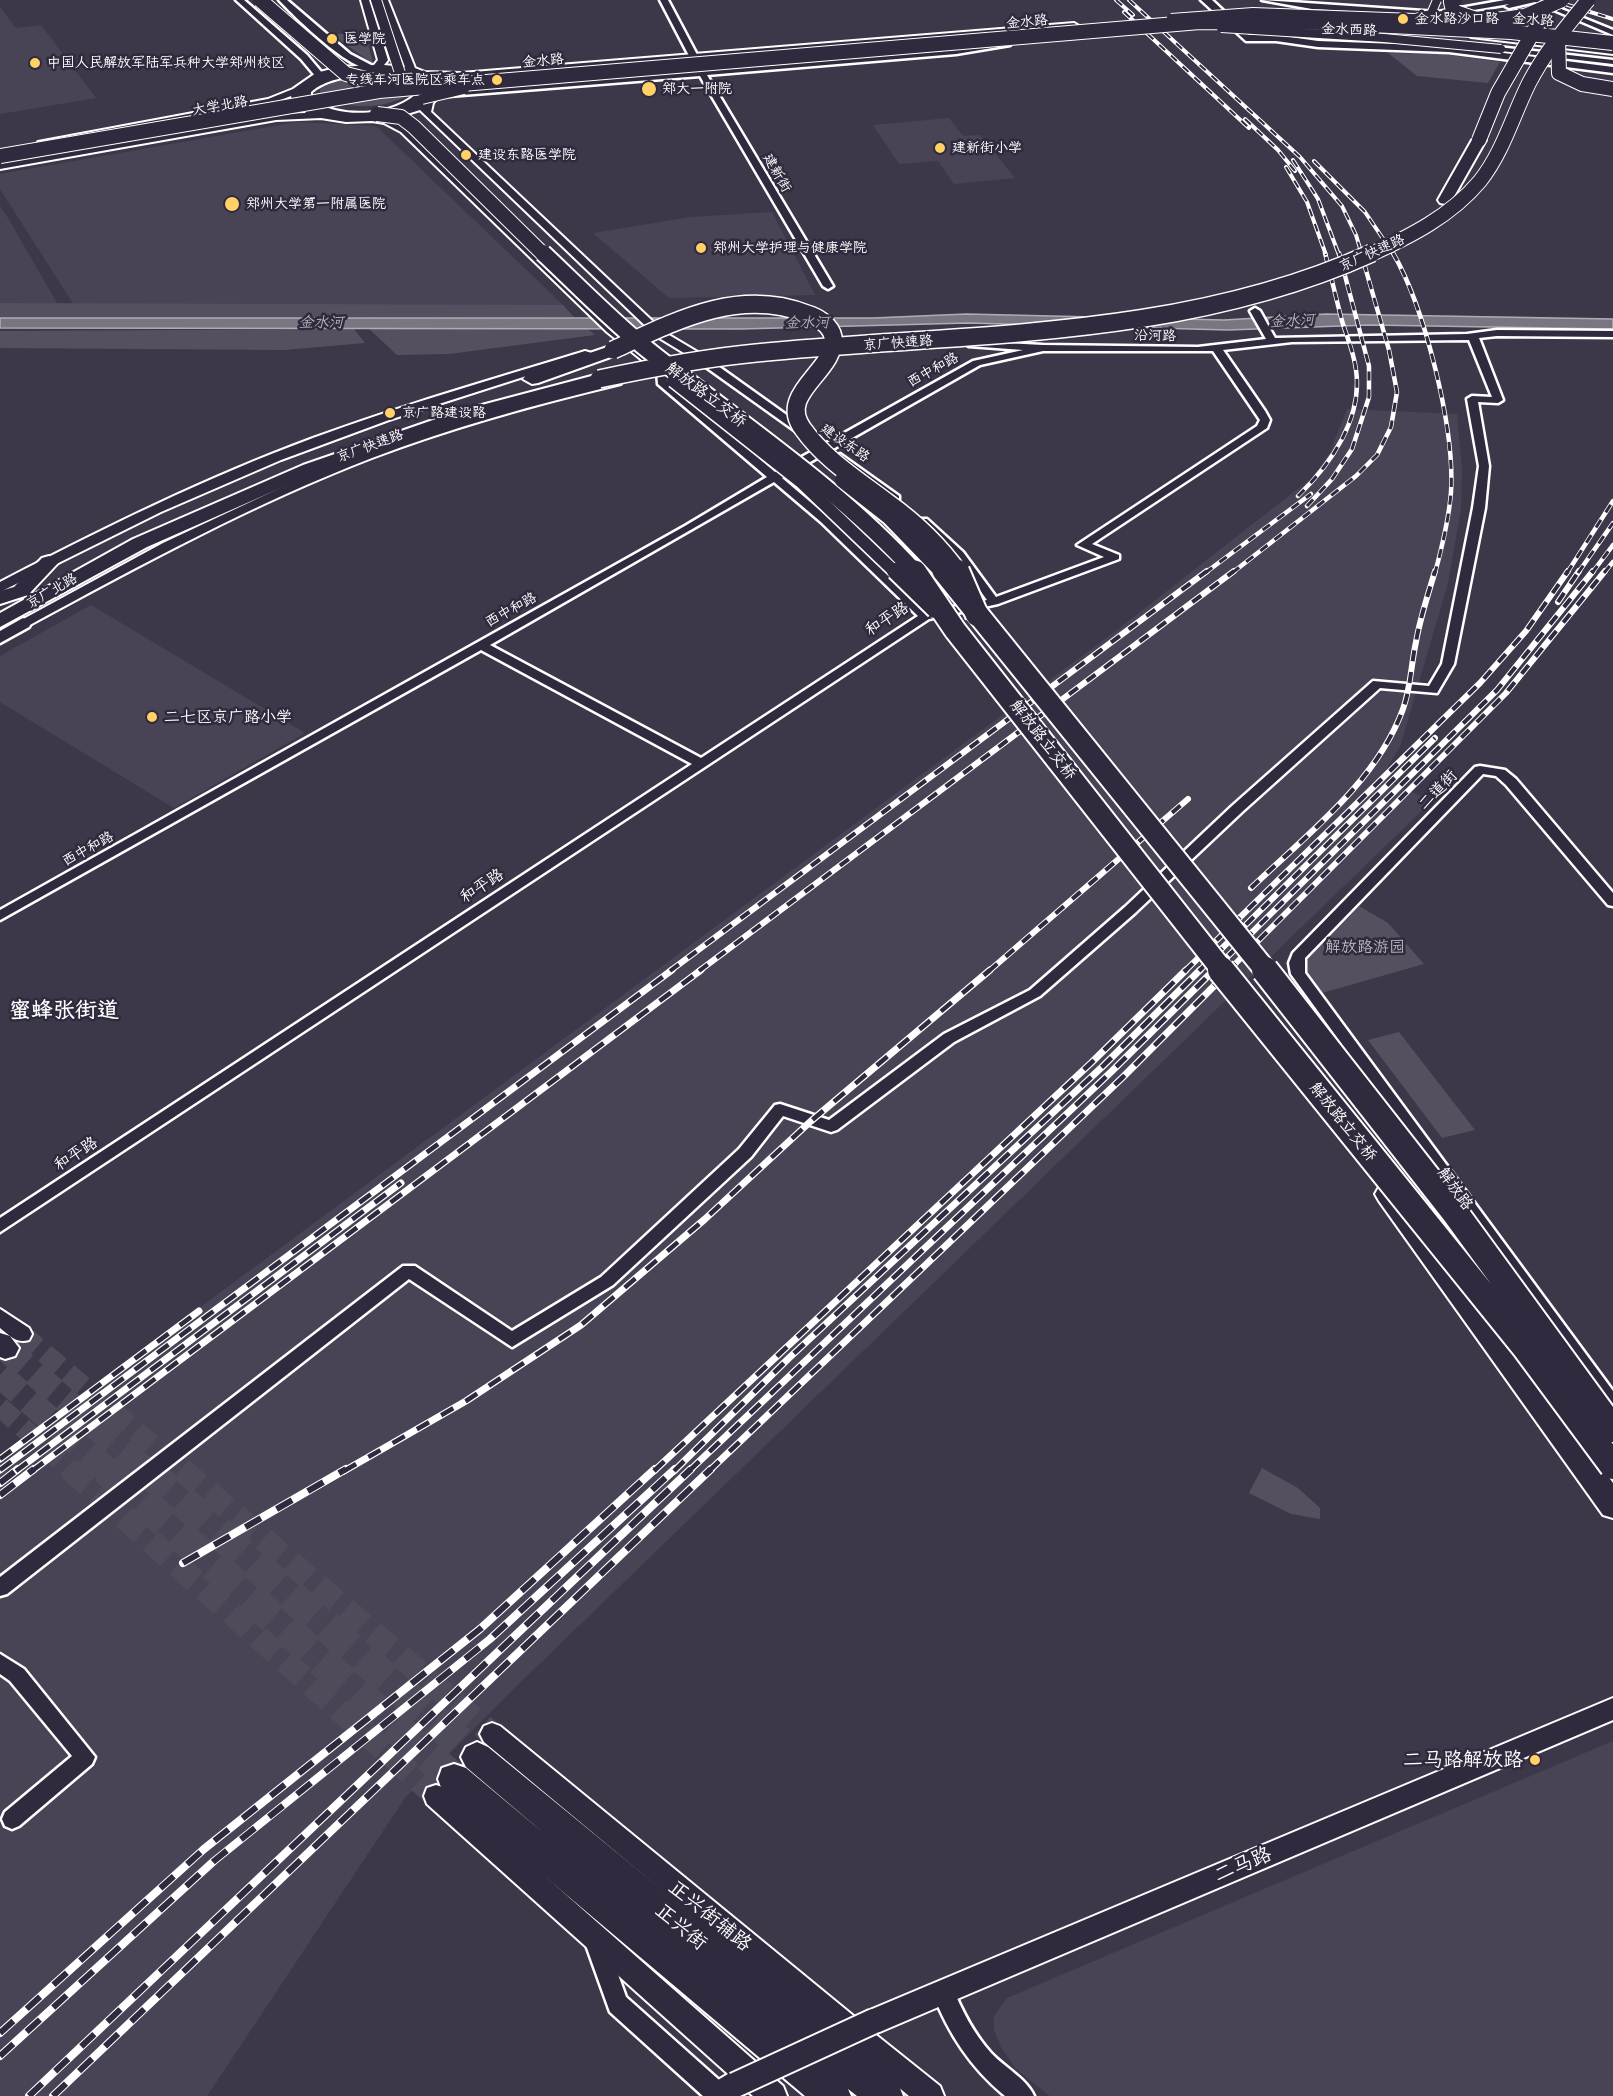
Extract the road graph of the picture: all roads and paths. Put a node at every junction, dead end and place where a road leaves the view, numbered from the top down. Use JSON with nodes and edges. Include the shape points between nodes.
{"nodes":[{"id":1,"x":240,"y":0,"type":"edge"},
{"id":2,"x":249,"y":0,"type":"edge"},
{"id":3,"x":260,"y":0,"type":"edge"},
{"id":4,"x":276,"y":0,"type":"edge"},
{"id":5,"x":283,"y":0,"type":"edge"},
{"id":6,"x":365,"y":0,"type":"edge"},
{"id":7,"x":376,"y":0,"type":"edge"},
{"id":8,"x":384,"y":0,"type":"edge"},
{"id":9,"x":664,"y":0,"type":"edge"},
{"id":10,"x":1206,"y":0,"type":"edge"},
{"id":11,"x":1266,"y":0,"type":"edge"},
{"id":12,"x":1437,"y":0,"type":"edge"},
{"id":13,"x":1455,"y":0,"type":"edge"},
{"id":14,"x":1519,"y":0,"type":"edge"},
{"id":15,"x":1535,"y":0,"type":"edge"},
{"id":16,"x":1562,"y":0,"type":"edge"},
{"id":17,"x":1575,"y":0,"type":"edge"},
{"id":18,"x":1588,"y":0,"type":"edge"},
{"id":19,"x":1165,"y":19,"type":"junction"},
{"id":20,"x":1107,"y":24,"type":"junction"},
{"id":21,"x":1203,"y":26,"type":"junction"},
{"id":22,"x":1368,"y":29,"type":"junction"},
{"id":23,"x":1471,"y":32,"type":"junction"},
{"id":24,"x":1558,"y":39,"type":"junction"},
{"id":25,"x":1025,"y":41,"type":"junction"},
{"id":26,"x":1612,"y":42,"type":"edge"},
{"id":27,"x":1006,"y":45,"type":"junction"},
{"id":28,"x":1466,"y":52,"type":"junction"},
{"id":29,"x":694,"y":56,"type":"junction"},
{"id":30,"x":1613,"y":57,"type":"edge"},
{"id":31,"x":1613,"y":62,"type":"edge"},
{"id":32,"x":371,"y":68,"type":"junction"},
{"id":33,"x":1613,"y":70,"type":"edge"},
{"id":34,"x":702,"y":72,"type":"junction"},
{"id":35,"x":413,"y":74,"type":"junction"},
{"id":36,"x":322,"y":77,"type":"junction"},
{"id":37,"x":446,"y":86,"type":"junction"},
{"id":38,"x":1613,"y":89,"type":"edge"},
{"id":39,"x":302,"y":96,"type":"junction"},
{"id":40,"x":425,"y":101,"type":"junction"},
{"id":41,"x":321,"y":113,"type":"junction"},
{"id":42,"x":373,"y":116,"type":"junction"},
{"id":43,"x":3,"y":157,"type":"edge"},
{"id":44,"x":1444,"y":200,"type":"junction"},
{"id":45,"x":1317,"y":277,"type":"junction"},
{"id":46,"x":828,"y":286,"type":"dead end"},
{"id":47,"x":1255,"y":310,"type":"dead end"},
{"id":48,"x":659,"y":333,"type":"junction"},
{"id":49,"x":1613,"y":334,"type":"edge"},
{"id":50,"x":1270,"y":336,"type":"junction"},
{"id":51,"x":1473,"y":336,"type":"junction"},
{"id":52,"x":626,"y":343,"type":"junction"},
{"id":53,"x":1043,"y":348,"type":"junction"},
{"id":54,"x":1217,"y":349,"type":"junction"},
{"id":55,"x":702,"y":360,"type":"junction"},
{"id":56,"x":664,"y":375,"type":"junction"},
{"id":57,"x":801,"y":392,"type":"junction"},
{"id":58,"x":826,"y":447,"type":"junction"},
{"id":59,"x":270,"y":474,"type":"junction"},
{"id":60,"x":775,"y":477,"type":"junction"},
{"id":61,"x":98,"y":557,"type":"junction"},
{"id":62,"x":49,"y":562,"type":"junction"},
{"id":63,"x":94,"y":584,"type":"junction"},
{"id":64,"x":0,"y":588,"type":"edge"},
{"id":65,"x":0,"y":598,"type":"edge"},
{"id":66,"x":39,"y":599,"type":"junction"},
{"id":67,"x":994,"y":602,"type":"junction"},
{"id":68,"x":0,"y":604,"type":"edge"},
{"id":69,"x":977,"y":615,"type":"junction"},
{"id":70,"x":925,"y":616,"type":"junction"},
{"id":71,"x":0,"y":621,"type":"edge"},
{"id":72,"x":23,"y":623,"type":"junction"},
{"id":73,"x":955,"y":630,"type":"junction"},
{"id":74,"x":0,"y":638,"type":"edge"},
{"id":75,"x":480,"y":645,"type":"junction"},
{"id":76,"x":701,"y":763,"type":"junction"},
{"id":77,"x":1613,"y":902,"type":"edge"},
{"id":78,"x":0,"y":916,"type":"edge"},
{"id":79,"x":1298,"y":974,"type":"joint"},
{"id":80,"x":1314,"y":1088,"type":"junction"},
{"id":81,"x":0,"y":1226,"type":"edge"},
{"id":82,"x":0,"y":1317,"type":"edge"},
{"id":83,"x":9,"y":1342,"type":"tunnel mouth"},
{"id":84,"x":1613,"y":1404,"type":"edge"},
{"id":85,"x":1613,"y":1429,"type":"edge"},
{"id":86,"x":1613,"y":1466,"type":"edge"},
{"id":87,"x":1613,"y":1506,"type":"edge"},
{"id":88,"x":0,"y":1588,"type":"edge"},
{"id":89,"x":0,"y":1663,"type":"edge"},
{"id":90,"x":1613,"y":1709,"type":"edge"},
{"id":91,"x":465,"y":1767,"type":"junction"},
{"id":92,"x":12,"y":1819,"type":"dead end"},
{"id":93,"x":595,"y":1940,"type":"junction"},
{"id":94,"x":943,"y":1992,"type":"junction"},
{"id":95,"x":723,"y":2093,"type":"edge"},
{"id":96,"x":773,"y":2096,"type":"edge"},
{"id":97,"x":833,"y":2096,"type":"edge"},
{"id":98,"x":885,"y":2096,"type":"edge"},
{"id":99,"x":930,"y":2096,"type":"edge"},
{"id":100,"x":1023,"y":2096,"type":"edge"}],
"edges":[{"from":1,"to":36,"type":"street"},
{"from":2,"to":36,"type":"main road","via":[[322,64],[327,71]]},
{"from":3,"to":37,"type":"main road","bridge":true,"via":[[346,74],[384,84]]},
{"from":4,"to":32,"type":"main road","via":[[341,60]]},
{"from":5,"to":32,"type":"street","via":[[353,61]]},
{"from":6,"to":32,"type":"street","via":[[383,60]]},
{"from":7,"to":35,"type":"street","bridge":true},
{"from":8,"to":35,"type":"street"},
{"from":9,"to":29,"type":"street","name":"建新街"},
{"from":10,"to":28,"type":"main road","name":"金水西路","via":[[1246,38]]},
{"from":11,"to":14,"type":"street","via":[[1438,15]]},
{"from":12,"to":19,"type":"street","bridge":true,"via":[[1431,14],[1415,18],[1253,12]]},
{"from":13,"to":26,"type":"main road","bridge":true,"via":[[1451,2],[1453,11],[1476,20]]},
{"from":14,"to":44,"type":"main road","bridge":true,"via":[[1536,8],[1539,22],[1498,93],[1465,168]]},
{"from":15,"to":26,"type":"street"},
{"from":15,"to":28,"type":"street","via":[[1451,22]]},
{"from":16,"to":19,"type":"main road","bridge":true,"via":[[1525,16],[1472,23],[1258,15]]},
{"from":17,"to":44,"type":"highway","name":"京广快速路","via":[[1526,64],[1476,166]]},
{"from":18,"to":24,"type":"highway","name":"京广快速路","bridge":true},
{"from":19,"to":20,"type":"main road"},
{"from":20,"to":29,"type":"street"},
{"from":20,"to":35,"type":"main road","bridge":true,"via":[[447,81]]},
{"from":21,"to":22,"type":"main road","name":"金水路","bridge":true},
{"from":21,"to":25,"type":"main road","name":"金水路","bridge":true},
{"from":21,"to":31,"type":"street","bridge":true,"via":[[1384,38]]},
{"from":22,"to":23,"type":"main road","name":"金水路","bridge":true},
{"from":22,"to":30,"type":"main road","bridge":true},
{"from":23,"to":26,"type":"main road","name":"金水路","bridge":true},
{"from":23,"to":37,"type":"main road","name":"金水路","bridge":true,"via":[[1276,21],[1200,22]]},
{"from":24,"to":38,"type":"main road","bridge":true,"via":[[1559,73],[1582,84]]},
{"from":24,"to":45,"type":"highway","name":"京广快速路","bridge":true,"via":[[1530,81],[1500,152],[1471,191],[1408,237]]},
{"from":25,"to":27,"type":"street"},
{"from":25,"to":37,"type":"main road","name":"金水路","bridge":true},
{"from":27,"to":34,"type":"street"},
{"from":27,"to":40,"type":"street","bridge":true,"via":[[463,89]]},
{"from":28,"to":33,"type":"main road","name":"金水西路"},
{"from":29,"to":34,"type":"street","name":"建新街"},
{"from":29,"to":35,"type":"street","via":[[461,76]]},
{"from":32,"to":35,"type":"main road"},
{"from":32,"to":36,"type":"main road","bridge":true},
{"from":34,"to":40,"type":"street","via":[[456,93]]},
{"from":34,"to":46,"type":"street","name":"建新街"},
{"from":35,"to":40,"type":"main road","bridge":true,"via":[[426,89]]},
{"from":36,"to":39,"type":"main road"},
{"from":37,"to":39,"type":"main road","bridge":true},
{"from":37,"to":43,"type":"main road","name":"大学北路","bridge":true},
{"from":39,"to":41,"type":"main road","bridge":true},
{"from":39,"to":43,"type":"main road","bridge":true},
{"from":40,"to":42,"type":"main road","bridge":true},
{"from":40,"to":48,"type":"street","name":"建设东路","via":[[428,114]]},
{"from":40,"to":69,"type":"main road","name":"解放路立交桥","bridge":true,"via":[[413,111],[420,122],[607,296],[692,369],[890,518],[940,568]]},
{"from":41,"to":42,"type":"main road"},
{"from":41,"to":43,"type":"main road","bridge":true,"via":[[286,111]]},
{"from":42,"to":52,"type":"street","via":[[405,130]]},
{"from":42,"to":73,"type":"main road","name":"解放路立交桥","bridge":true,"via":[[401,117],[414,127],[642,345],[793,460],[878,531],[916,573]]},
{"from":44,"to":59,"type":"highway","name":"京广快速路","bridge":true,"via":[[1383,239],[1285,280],[1226,295],[1059,324],[754,346],[624,366],[457,408]]},
{"from":45,"to":57,"type":"highway","bridge":true,"via":[[1308,286],[1180,321],[897,351],[845,363]]},
{"from":45,"to":61,"type":"highway","name":"京广快速路","bridge":true,"via":[[1234,301],[1122,323],[1032,334],[758,353],[663,366],[568,386],[356,451]]},
{"from":47,"to":50,"type":"street"},
{"from":48,"to":52,"type":"street"},
{"from":48,"to":55,"type":"street","name":"建设东路"},
{"from":49,"to":51,"type":"street","name":"沿河路"},
{"from":50,"to":51,"type":"street","name":"沿河路"},
{"from":50,"to":54,"type":"street","name":"沿河路"},
{"from":51,"to":88,"type":"street","via":[[1498,400],[1472,399],[1484,466],[1479,507],[1448,664],[1433,690],[1377,684],[1035,993],[949,1038],[831,1126],[780,1109],[744,1153],[607,1281],[512,1340],[409,1270]]},
{"from":52,"to":56,"type":"street"},
{"from":52,"to":62,"type":"street","via":[[449,396],[315,442],[182,496]]},
{"from":53,"to":54,"type":"street","name":"沿河路"},
{"from":53,"to":55,"type":"street","name":"沿河路","via":[[886,340]]},
{"from":53,"to":58,"type":"street","name":"西中和路","via":[[977,363]]},
{"from":54,"to":67,"type":"street","name":"和平路","via":[[1260,410],[1265,420],[1262,428],[1083,545],[1115,557]]},
{"from":55,"to":56,"type":"street"},
{"from":55,"to":58,"type":"street","name":"建设东路"},
{"from":56,"to":60,"type":"street","via":[[662,382]]},
{"from":56,"to":63,"type":"street","via":[[531,403],[387,449],[249,506]]},
{"from":56,"to":73,"type":"street","bridge":true,"via":[[801,482]]},
{"from":57,"to":59,"type":"highway","bridge":true,"via":[[828,355],[833,337],[828,327],[803,311],[790,308],[724,306],[693,314],[560,370],[327,446]]},
{"from":57,"to":69,"type":"highway","bridge":true,"via":[[798,415],[807,435],[886,499],[949,559],[961,575]]},
{"from":58,"to":60,"type":"street","name":"西中和路"},
{"from":58,"to":67,"type":"street","name":"建设东路","via":[[940,536],[975,573]]},
{"from":59,"to":61,"type":"highway","name":"京广快速路","via":[[183,510]]},
{"from":60,"to":70,"type":"street","via":[[866,557]]},
{"from":60,"to":75,"type":"street","name":"西中和路"},
{"from":61,"to":66,"type":"highway","name":"京广北路"},
{"from":61,"to":68,"type":"highway","name":"京广北路"},
{"from":62,"to":64,"type":"street"},
{"from":62,"to":65,"type":"highway","via":[[21,591]]},
{"from":63,"to":66,"type":"highway"},
{"from":63,"to":72,"type":"street"},
{"from":66,"to":71,"type":"highway","name":"京广北路"},
{"from":66,"to":72,"type":"highway"},
{"from":67,"to":70,"type":"street","name":"和平路"},
{"from":69,"to":85,"type":"main road","name":"解放路立交桥","bridge":true,"via":[[1359,1087]]},
{"from":70,"to":76,"type":"street","name":"和平路"},
{"from":72,"to":74,"type":"main road"},
{"from":73,"to":80,"type":"main road","name":"解放路立交桥","bridge":true},
{"from":75,"to":76,"type":"street"},
{"from":75,"to":78,"type":"street","name":"西中和路"},
{"from":76,"to":81,"type":"street","name":"和平路"},
{"from":77,"to":79,"type":"street","name":"二道街","via":[[1511,782],[1500,773],[1480,770],[1298,956]]},
{"from":79,"to":84,"type":"street","name":"解放路"},
{"from":80,"to":86,"type":"main road","name":"解放路立交桥","bridge":true,"via":[[1525,1347]]},
{"from":80,"to":87,"type":"main road","bridge":true},
{"from":82,"to":83,"type":"street"},
{"from":89,"to":92,"type":"street","via":[[17,1675],[85,1757]]},
{"from":90,"to":94,"type":"street","name":"二马路"},
{"from":91,"to":93,"type":"street"},
{"from":91,"to":97,"type":"main road","name":"正兴街"},
{"from":91,"to":98,"type":"main road","name":"正兴街"},
{"from":91,"to":99,"type":"street","name":"正兴街辅路"},
{"from":93,"to":95,"type":"street","via":[[618,2004]]},
{"from":93,"to":96,"type":"street"},
{"from":94,"to":95,"type":"street","name":"二马路","bridge":true},
{"from":94,"to":100,"type":"street","via":[[958,2029],[988,2068]]}]}
